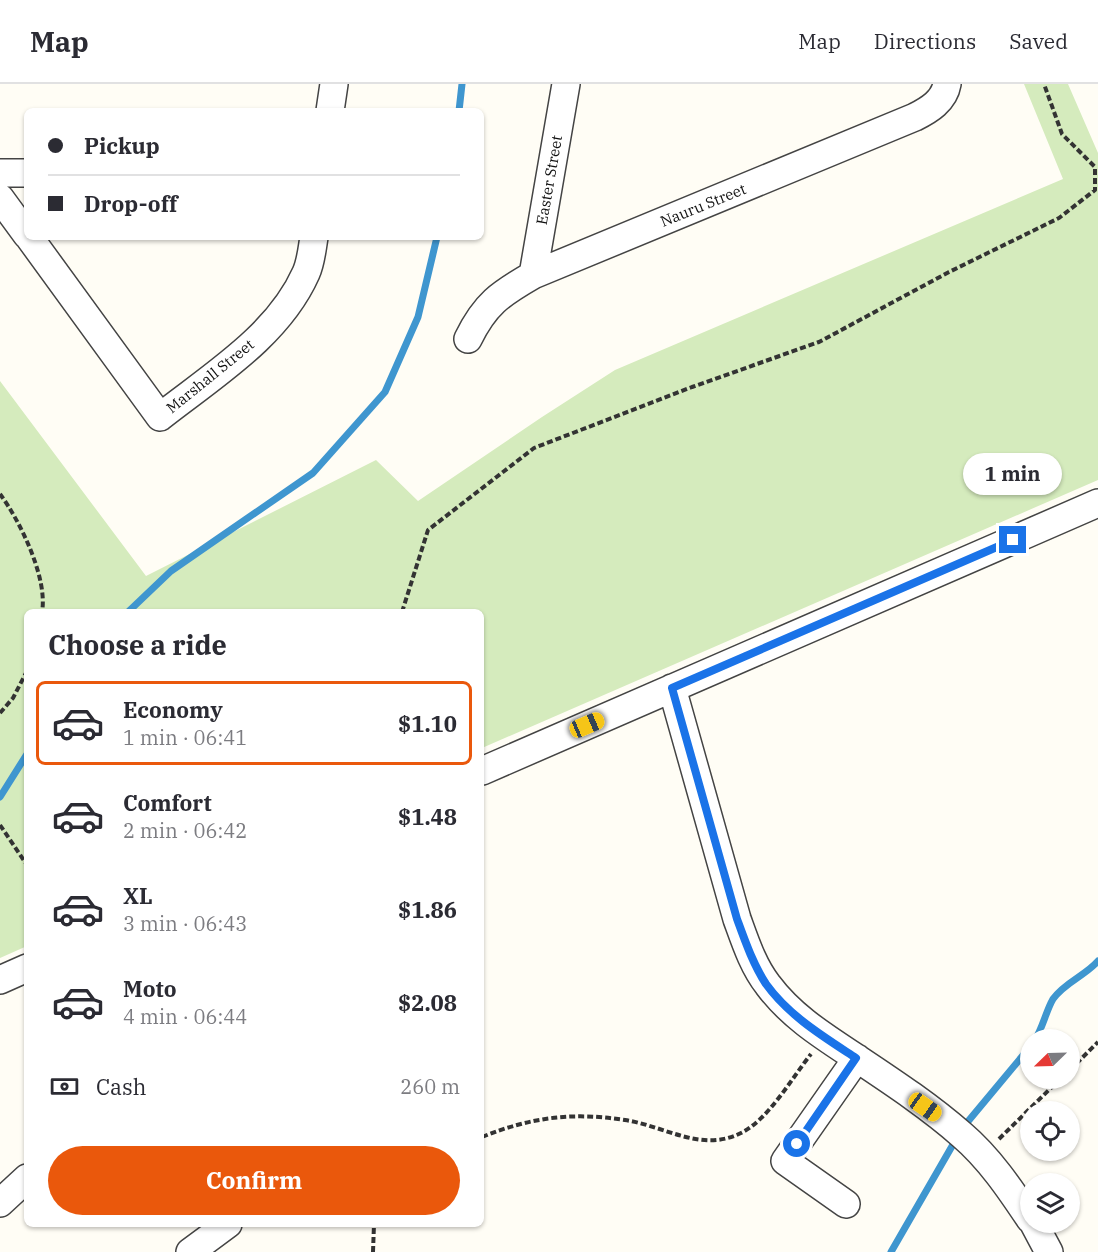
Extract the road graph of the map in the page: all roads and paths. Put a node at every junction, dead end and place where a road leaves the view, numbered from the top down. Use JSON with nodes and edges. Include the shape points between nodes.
{"nodes":[{"id":1,"x":334,"y":84,"type":"edge"},
{"id":2,"x":566,"y":84,"type":"edge"},
{"id":3,"x":947,"y":84,"type":"edge"},
{"id":4,"x":1044,"y":84,"type":"edge"},
{"id":5,"x":330,"y":108,"type":"edge"},
{"id":6,"x":0,"y":173,"type":"edge"},
{"id":7,"x":24,"y":173,"type":"edge"},
{"id":8,"x":0,"y":198,"type":"edge"},
{"id":9,"x":24,"y":231,"type":"edge"},
{"id":10,"x":31,"y":240,"type":"edge"},
{"id":11,"x":313,"y":240,"type":"edge"},
{"id":12,"x":533,"y":275,"type":"junction"},
{"id":13,"x":468,"y":339,"type":"dead end"},
{"id":14,"x":0,"y":494,"type":"edge"},
{"id":15,"x":1098,"y":503,"type":"edge"},
{"id":16,"x":43,"y":609,"type":"edge"},
{"id":17,"x":403,"y":609,"type":"edge"},
{"id":18,"x":24,"y":677,"type":"edge"},
{"id":19,"x":672,"y":688,"type":"junction"},
{"id":20,"x":0,"y":713,"type":"edge"},
{"id":21,"x":484,"y":770,"type":"edge"},
{"id":22,"x":0,"y":825,"type":"edge"},
{"id":23,"x":24,"y":861,"type":"edge"},
{"id":24,"x":24,"y":969,"type":"edge"},
{"id":25,"x":0,"y":980,"type":"edge"},
{"id":26,"x":824,"y":1037,"type":"junction"},
{"id":27,"x":1098,"y":1042,"type":"edge"},
{"id":28,"x":856,"y":1058,"type":"junction"},
{"id":29,"x":1080,"y":1060,"type":"edge"},
{"id":30,"x":1050,"y":1089,"type":"edge"},
{"id":31,"x":484,"y":1136,"type":"edge"},
{"id":32,"x":982,"y":1156,"type":"junction"},
{"id":33,"x":24,"y":1181,"type":"edge"},
{"id":34,"x":0,"y":1203,"type":"edge"},
{"id":35,"x":846,"y":1204,"type":"dead end"},
{"id":36,"x":1020,"y":1204,"type":"edge"},
{"id":37,"x":224,"y":1227,"type":"edge"},
{"id":38,"x":374,"y":1227,"type":"edge"},
{"id":39,"x":1039,"y":1233,"type":"edge"},
{"id":40,"x":190,"y":1252,"type":"edge"},
{"id":41,"x":373,"y":1252,"type":"edge"},
{"id":42,"x":1049,"y":1252,"type":"edge"}],
"edges":[{"from":1,"to":5,"type":"street"},
{"from":2,"to":12,"type":"street","name":"Easter Street"},
{"from":3,"to":12,"type":"street","name":"Nauru Street","via":[[940,100],[915,117]]},
{"from":4,"to":17,"type":"path","via":[[1062,134],[1095,167],[1095,190],[1059,218],[819,342],[534,448],[428,530]]},
{"from":6,"to":7,"type":"street"},
{"from":8,"to":9,"type":"street","name":"Marshall Street"},
{"from":10,"to":11,"type":"street","name":"Marshall Street","via":[[160,417],[234,359],[291,303],[307,271]]},
{"from":12,"to":13,"type":"street","name":"Nauru Street","via":[[490,303]]},
{"from":14,"to":16,"type":"path","via":[[12,509],[33,556]]},
{"from":15,"to":19,"type":"street"},
{"from":18,"to":20,"type":"path"},
{"from":19,"to":21,"type":"street"},
{"from":19,"to":26,"type":"street","via":[[749,952],[766,984],[790,1012]]},
{"from":22,"to":23,"type":"path"},
{"from":24,"to":25,"type":"street"},
{"from":26,"to":28,"type":"street"},
{"from":26,"to":31,"type":"path","via":[[760,1118],[743,1132],[725,1139],[703,1141],[627,1120],[550,1116]]},
{"from":27,"to":29,"type":"path"},
{"from":28,"to":32,"type":"street","via":[[964,1136]]},
{"from":28,"to":35,"type":"street","via":[[785,1161]]},
{"from":30,"to":32,"type":"path"},
{"from":32,"to":36,"type":"street"},
{"from":33,"to":34,"type":"street"},
{"from":37,"to":40,"type":"street"},
{"from":38,"to":41,"type":"path"},
{"from":39,"to":42,"type":"street"}]}
